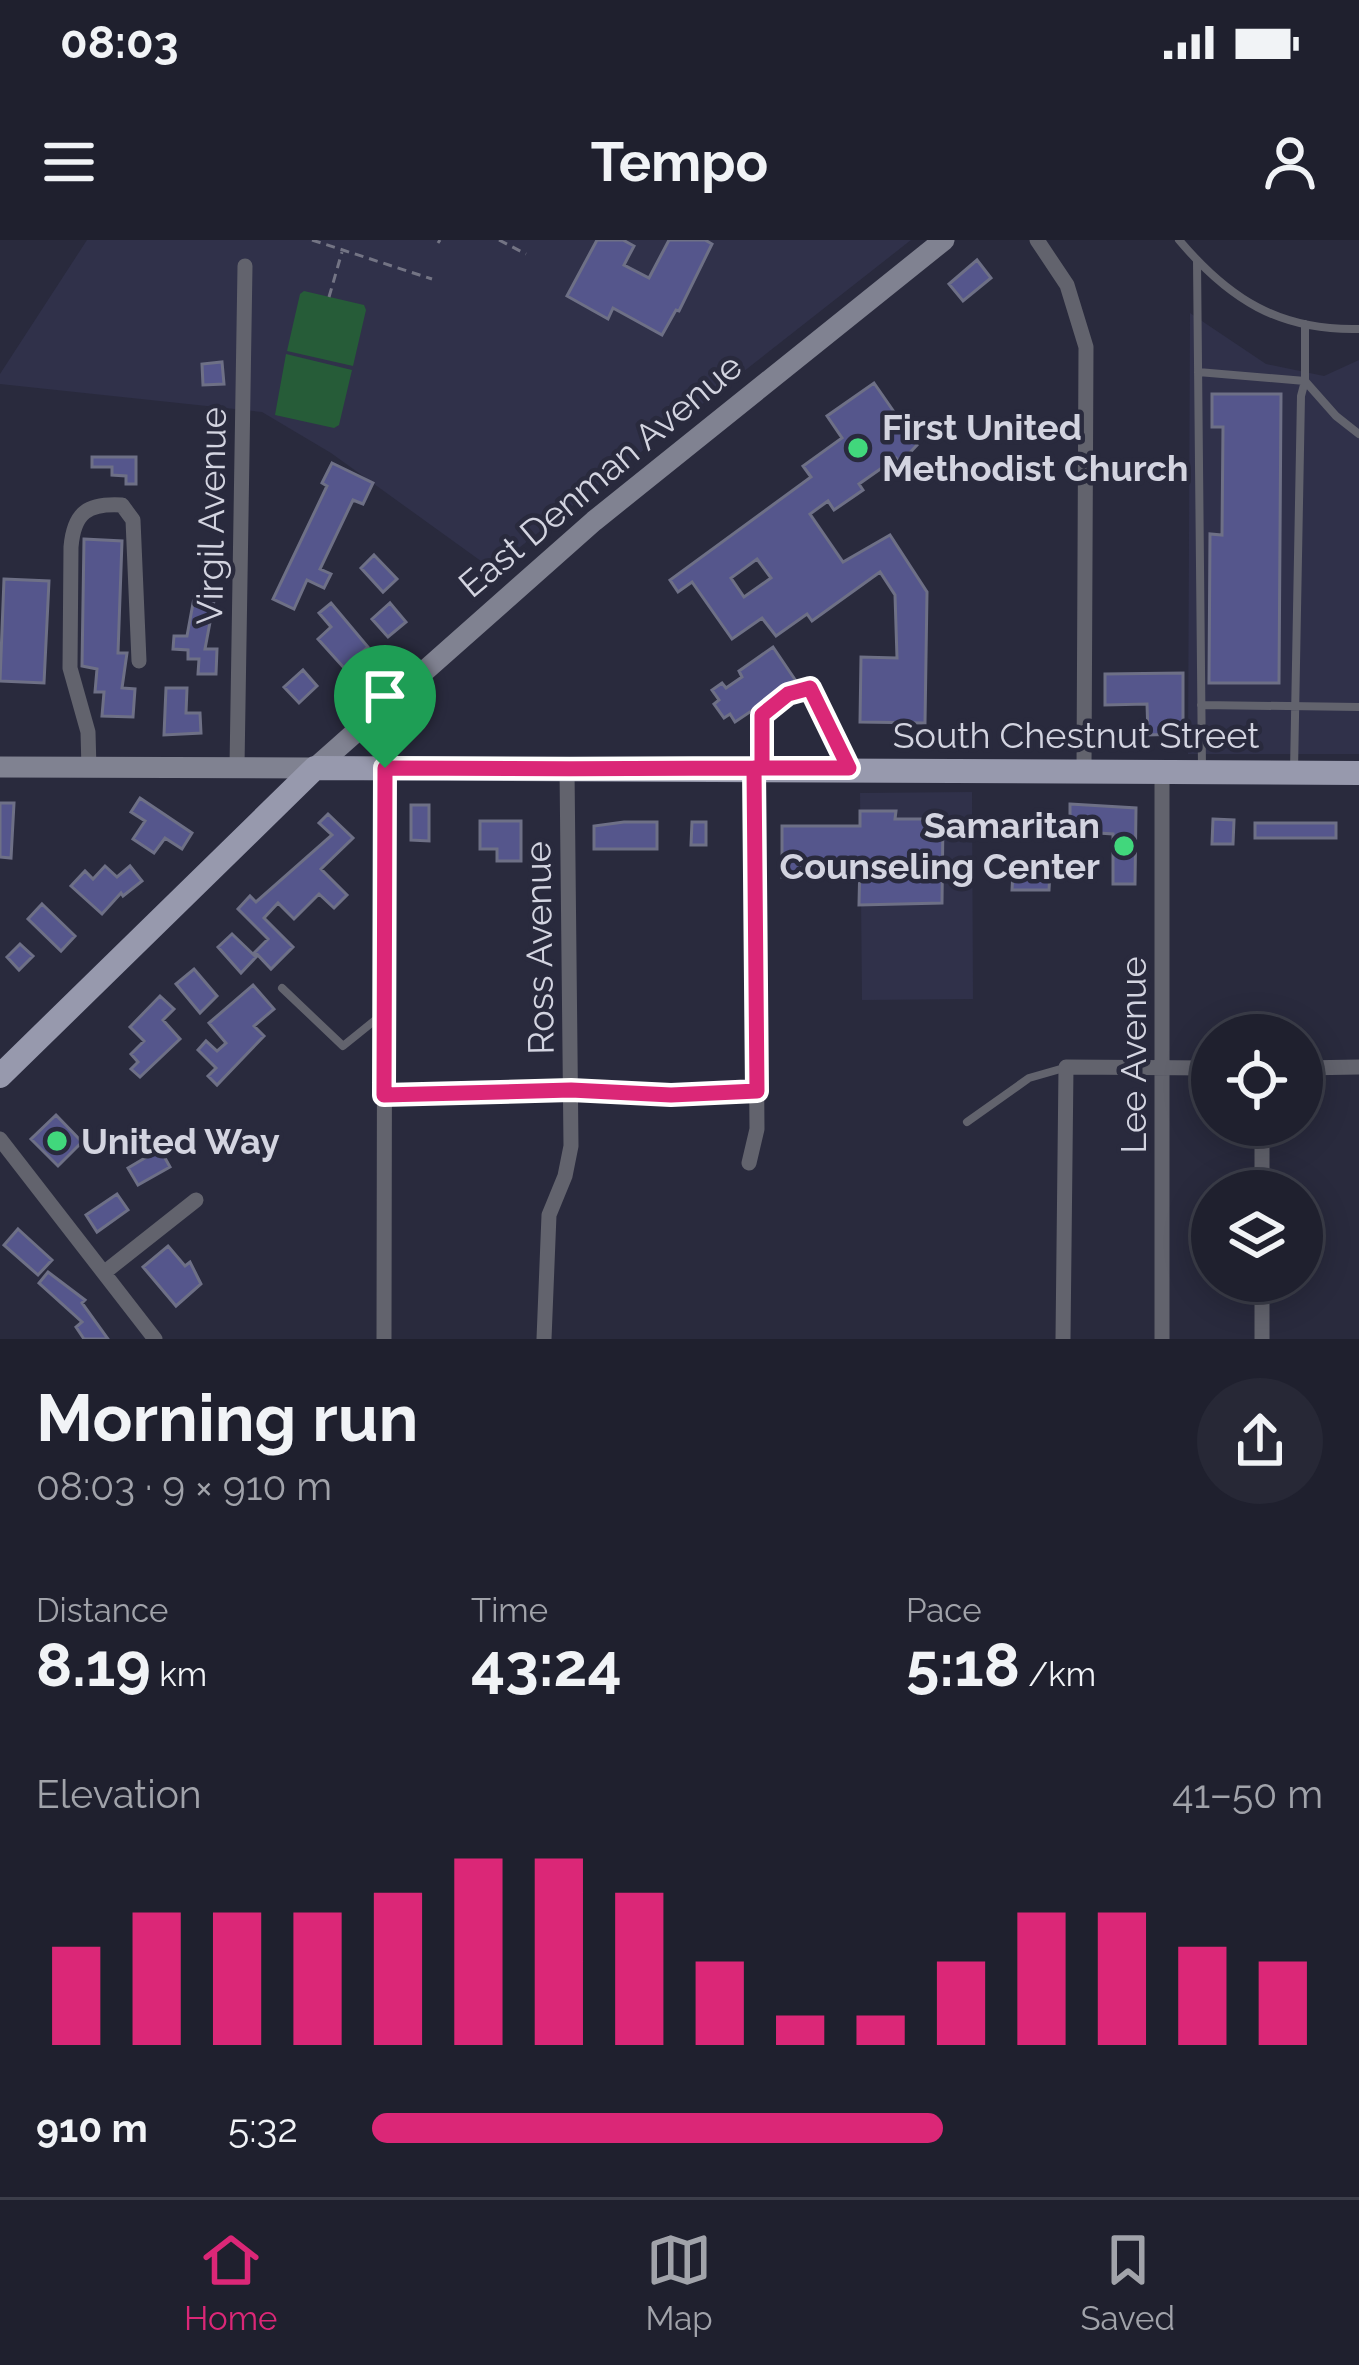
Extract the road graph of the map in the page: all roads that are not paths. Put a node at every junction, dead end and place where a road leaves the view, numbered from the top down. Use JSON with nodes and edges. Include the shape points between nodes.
{"nodes":[{"id":1,"x":944,"y":240,"type":"edge"},
{"id":2,"x":1037,"y":240,"type":"edge"},
{"id":3,"x":1179,"y":240,"type":"edge"},
{"id":4,"x":1196,"y":261,"type":"junction"},
{"id":5,"x":245,"y":266,"type":"dead end"},
{"id":6,"x":1305,"y":324,"type":"junction"},
{"id":7,"x":1359,"y":329,"type":"edge"},
{"id":8,"x":1198,"y":372,"type":"junction"},
{"id":9,"x":1305,"y":381,"type":"junction"},
{"id":10,"x":1359,"y":434,"type":"edge"},
{"id":11,"x":139,"y":661,"type":"dead end"},
{"id":12,"x":1201,"y":705,"type":"junction"},
{"id":13,"x":1294,"y":706,"type":"junction"},
{"id":14,"x":1359,"y":707,"type":"edge"},
{"id":15,"x":0,"y":766,"type":"edge"},
{"id":16,"x":237,"y":767,"type":"junction"},
{"id":17,"x":315,"y":768,"type":"junction"},
{"id":18,"x":385,"y":768,"type":"junction"},
{"id":19,"x":758,"y":768,"type":"junction"},
{"id":20,"x":849,"y":768,"type":"junction"},
{"id":21,"x":89,"y":769,"type":"junction"},
{"id":22,"x":567,"y":770,"type":"junction"},
{"id":23,"x":1084,"y":772,"type":"junction"},
{"id":24,"x":1162,"y":772,"type":"junction"},
{"id":25,"x":1202,"y":772,"type":"junction"},
{"id":26,"x":1294,"y":772,"type":"junction"},
{"id":27,"x":1359,"y":773,"type":"edge"},
{"id":28,"x":282,"y":988,"type":"dead end"},
{"id":29,"x":385,"y":1012,"type":"junction"},
{"id":30,"x":1066,"y":1067,"type":"junction"},
{"id":31,"x":1359,"y":1067,"type":"edge"},
{"id":32,"x":1165,"y":1068,"type":"junction"},
{"id":33,"x":1191,"y":1068,"type":"edge"},
{"id":34,"x":1323,"y":1068,"type":"edge"},
{"id":35,"x":0,"y":1076,"type":"edge"},
{"id":36,"x":571,"y":1090,"type":"junction"},
{"id":37,"x":757,"y":1091,"type":"junction"},
{"id":38,"x":384,"y":1095,"type":"junction"},
{"id":39,"x":968,"y":1122,"type":"dead end"},
{"id":40,"x":3,"y":1148,"type":"edge"},
{"id":41,"x":749,"y":1162,"type":"dead end"},
{"id":42,"x":196,"y":1200,"type":"dead end"},
{"id":43,"x":105,"y":1272,"type":"junction"},
{"id":44,"x":1262,"y":1302,"type":"edge"},
{"id":45,"x":155,"y":1339,"type":"edge"},
{"id":46,"x":384,"y":1339,"type":"edge"},
{"id":47,"x":544,"y":1339,"type":"edge"},
{"id":48,"x":1064,"y":1339,"type":"edge"},
{"id":49,"x":1162,"y":1339,"type":"edge"},
{"id":50,"x":1262,"y":1339,"type":"edge"}],
"edges":[{"from":1,"to":17,"type":"main road","name":"East Denman Avenue","via":[[594,521]]},
{"from":2,"to":23,"type":"street","via":[[1067,285],[1086,347]]},
{"from":3,"to":4,"type":"lane"},
{"from":4,"to":6,"type":"lane","via":[[1222,288]]},
{"from":4,"to":8,"type":"lane"},
{"from":5,"to":16,"type":"street","name":"Virgil Avenue"},
{"from":6,"to":7,"type":"lane"},
{"from":6,"to":9,"type":"lane"},
{"from":8,"to":9,"type":"lane"},
{"from":8,"to":12,"type":"lane"},
{"from":9,"to":10,"type":"lane"},
{"from":9,"to":13,"type":"lane"},
{"from":11,"to":21,"type":"street","via":[[133,520],[122,505],[100,503],[82,513],[71,547],[70,668]]},
{"from":12,"to":13,"type":"lane"},
{"from":12,"to":25,"type":"lane"},
{"from":13,"to":14,"type":"lane"},
{"from":13,"to":26,"type":"lane"},
{"from":15,"to":21,"type":"main road","name":"South Chestnut Street"},
{"from":16,"to":17,"type":"main road","name":"South Chestnut Street"},
{"from":16,"to":21,"type":"main road","name":"South Chestnut Street"},
{"from":17,"to":18,"type":"main road","name":"South Chestnut Street"},
{"from":17,"to":35,"type":"main road","name":"East Denman Avenue"},
{"from":18,"to":22,"type":"main road","name":"South Chestnut Street"},
{"from":18,"to":29,"type":"street"},
{"from":19,"to":20,"type":"main road","name":"South Chestnut Street"},
{"from":19,"to":20,"type":"lane","via":[[762,715],[810,688]]},
{"from":19,"to":22,"type":"main road","name":"South Chestnut Street"},
{"from":19,"to":37,"type":"street"},
{"from":20,"to":23,"type":"main road","name":"South Chestnut Street"},
{"from":22,"to":36,"type":"street","name":"Ross Avenue"},
{"from":23,"to":24,"type":"main road","name":"South Chestnut Street"},
{"from":24,"to":25,"type":"main road","name":"South Chestnut Street"},
{"from":24,"to":32,"type":"street","name":"Lee Avenue"},
{"from":25,"to":26,"type":"main road","name":"South Chestnut Street"},
{"from":26,"to":27,"type":"main road","name":"South Chestnut Street"},
{"from":28,"to":29,"type":"lane","via":[[344,1046]]},
{"from":29,"to":38,"type":"street"},
{"from":30,"to":32,"type":"street"},
{"from":30,"to":39,"type":"lane","via":[[1029,1078]]},
{"from":30,"to":48,"type":"street"},
{"from":31,"to":34,"type":"street"},
{"from":32,"to":33,"type":"street"},
{"from":32,"to":49,"type":"street","name":"Lee Avenue"},
{"from":36,"to":37,"type":"street"},
{"from":36,"to":38,"type":"street"},
{"from":36,"to":47,"type":"street","name":"Ross Avenue","via":[[571,1146],[549,1215]]},
{"from":37,"to":41,"type":"street"},
{"from":38,"to":46,"type":"street"},
{"from":40,"to":43,"type":"street"},
{"from":42,"to":43,"type":"street"},
{"from":43,"to":45,"type":"street"},
{"from":44,"to":50,"type":"street"}]}
